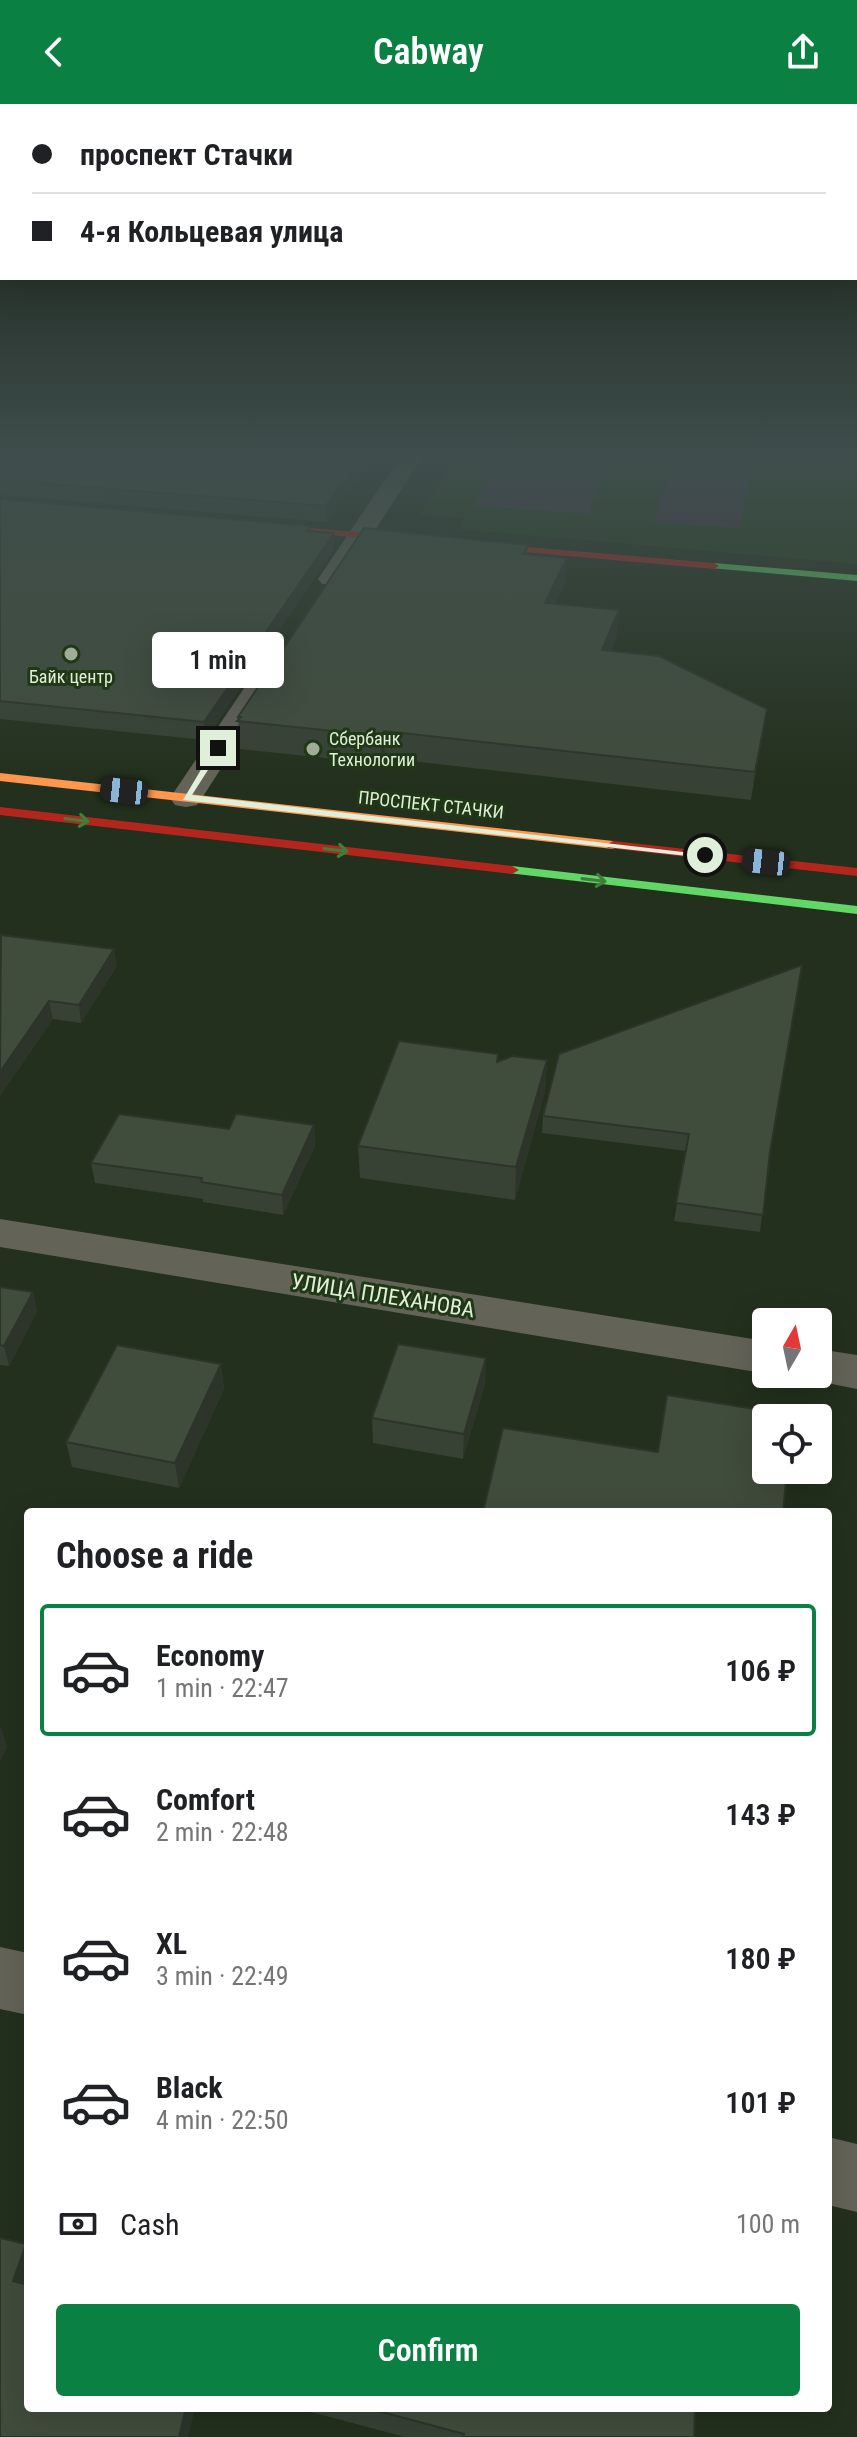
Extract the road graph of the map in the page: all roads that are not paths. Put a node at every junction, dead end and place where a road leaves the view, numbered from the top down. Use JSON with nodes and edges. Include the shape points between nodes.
{"nodes":[{"id":1,"x":341,"y":565,"type":"edge"},
{"id":2,"x":702,"y":565,"type":"edge"},
{"id":3,"x":857,"y":578,"type":"edge"},
{"id":4,"x":316,"y":602,"type":"edge"},
{"id":5,"x":289,"y":642,"type":"edge"},
{"id":6,"x":0,"y":777,"type":"edge"},
{"id":7,"x":186,"y":798,"type":"junction"},
{"id":8,"x":0,"y":811,"type":"edge"},
{"id":9,"x":857,"y":872,"type":"edge"},
{"id":10,"x":857,"y":910,"type":"edge"},
{"id":11,"x":0,"y":1233,"type":"edge"},
{"id":12,"x":752,"y":1356,"type":"edge"},
{"id":13,"x":832,"y":1368,"type":"edge"},
{"id":14,"x":857,"y":1372,"type":"edge"},
{"id":15,"x":0,"y":1978,"type":"edge"},
{"id":16,"x":24,"y":1983,"type":"edge"},
{"id":17,"x":832,"y":2172,"type":"edge"},
{"id":18,"x":857,"y":2178,"type":"edge"}],
"edges":[{"from":1,"to":4,"type":"street"},
{"from":2,"to":3,"type":"main road"},
{"from":5,"to":7,"type":"street"},
{"from":6,"to":7,"type":"main road","name":"ПРОСПЕКТ СТАЧКИ"},
{"from":7,"to":9,"type":"main road","name":"ПРОСПЕКТ СТАЧКИ"},
{"from":8,"to":10,"type":"main road","one_way":true},
{"from":11,"to":12,"type":"street","name":"УЛИЦА ПЛЕХАНОВА"},
{"from":13,"to":14,"type":"street"},
{"from":15,"to":16,"type":"street"},
{"from":17,"to":18,"type":"street"}]}
